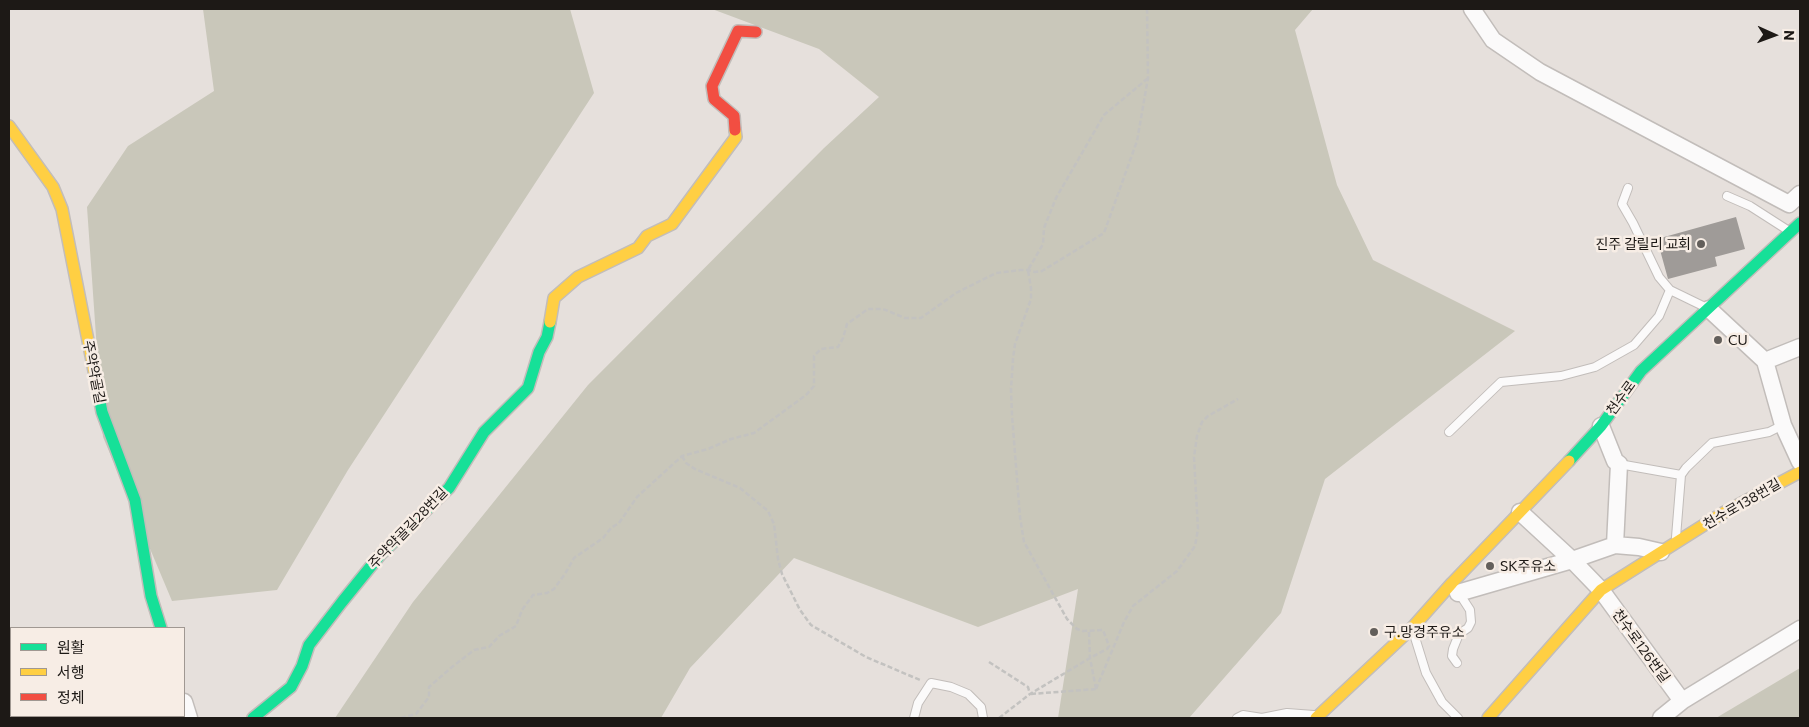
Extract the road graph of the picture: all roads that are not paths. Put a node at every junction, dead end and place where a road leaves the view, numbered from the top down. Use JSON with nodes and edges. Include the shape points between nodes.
{"nodes":[{"id":1,"x":1472,"y":9,"type":"edge"},
{"id":2,"x":756,"y":32,"type":"dead end"},
{"id":3,"x":9,"y":126,"type":"edge"},
{"id":4,"x":1628,"y":188,"type":"dead end"},
{"id":5,"x":1800,"y":194,"type":"edge"},
{"id":6,"x":1727,"y":196,"type":"dead end"},
{"id":7,"x":1800,"y":223,"type":"edge"},
{"id":8,"x":1791,"y":232,"type":"junction"},
{"id":9,"x":1670,"y":290,"type":"junction"},
{"id":10,"x":1709,"y":309,"type":"junction"},
{"id":11,"x":1800,"y":347,"type":"edge"},
{"id":12,"x":1765,"y":361,"type":"junction"},
{"id":13,"x":1783,"y":425,"type":"junction"},
{"id":14,"x":1601,"y":426,"type":"junction"},
{"id":15,"x":1449,"y":432,"type":"dead end"},
{"id":16,"x":1800,"y":462,"type":"edge"},
{"id":17,"x":1619,"y":464,"type":"junction"},
{"id":18,"x":1800,"y":472,"type":"edge"},
{"id":19,"x":1681,"y":475,"type":"junction"},
{"id":20,"x":1520,"y":512,"type":"junction"},
{"id":21,"x":1680,"y":540,"type":"junction"},
{"id":22,"x":1615,"y":545,"type":"junction"},
{"id":23,"x":1661,"y":552,"type":"junction"},
{"id":24,"x":1572,"y":560,"type":"junction"},
{"id":25,"x":1455,"y":588,"type":"junction"},
{"id":26,"x":1601,"y":590,"type":"junction"},
{"id":27,"x":161,"y":627,"type":"edge"},
{"id":28,"x":1412,"y":628,"type":"junction"},
{"id":29,"x":1797,"y":631,"type":"edge"},
{"id":30,"x":1457,"y":664,"type":"dead end"},
{"id":31,"x":1682,"y":701,"type":"junction"},
{"id":32,"x":185,"y":705,"type":"edge"},
{"id":33,"x":1322,"y":716,"type":"edge"},
{"id":34,"x":189,"y":718,"type":"edge"},
{"id":35,"x":253,"y":718,"type":"edge"},
{"id":36,"x":914,"y":718,"type":"edge"},
{"id":37,"x":982,"y":718,"type":"edge"},
{"id":38,"x":1238,"y":718,"type":"edge"},
{"id":39,"x":1458,"y":718,"type":"edge"},
{"id":40,"x":1488,"y":718,"type":"edge"},
{"id":41,"x":1661,"y":718,"type":"edge"}],
"edges":[{"from":1,"to":5,"type":"street","via":[[1493,40],[1540,72],[1789,204]]},
{"from":2,"to":35,"type":"street","name":"주약약골길28번길","via":[[738,31],[712,86],[714,98],[734,116],[736,137],[672,224],[646,236],[638,248],[578,277],[554,298],[547,337],[528,388],[484,432],[448,488],[380,555],[342,602],[309,645],[291,687]]},
{"from":3,"to":27,"type":"street","name":"주약약골길","via":[[53,187],[62,209],[102,412],[134,500],[151,596]]},
{"from":4,"to":9,"type":"lane","via":[[1622,204],[1659,277]]},
{"from":6,"to":8,"type":"lane","via":[[1750,206]]},
{"from":7,"to":8,"type":"street","name":"천수로"},
{"from":8,"to":10,"type":"street","name":"천수로"},
{"from":9,"to":10,"type":"lane"},
{"from":9,"to":15,"type":"lane","via":[[1658,316],[1634,345],[1595,367],[1561,376],[1502,382]]},
{"from":10,"to":12,"type":"street"},
{"from":10,"to":14,"type":"street","name":"천수로","via":[[1641,371]]},
{"from":11,"to":12,"type":"street"},
{"from":12,"to":13,"type":"street"},
{"from":13,"to":16,"type":"street"},
{"from":13,"to":19,"type":"lane","via":[[1769,432],[1712,443]]},
{"from":14,"to":17,"type":"street"},
{"from":14,"to":20,"type":"street","name":"천수로"},
{"from":17,"to":19,"type":"lane"},
{"from":17,"to":22,"type":"street"},
{"from":18,"to":21,"type":"street","name":"천수로138번길"},
{"from":19,"to":21,"type":"lane"},
{"from":20,"to":24,"type":"street","name":"천수로126번길"},
{"from":20,"to":25,"type":"street","name":"천수로"},
{"from":21,"to":23,"type":"street"},
{"from":22,"to":23,"type":"street","via":[[1640,546]]},
{"from":22,"to":24,"type":"street"},
{"from":23,"to":26,"type":"street"},
{"from":24,"to":25,"type":"street"},
{"from":24,"to":26,"type":"street","name":"천수로126번길"},
{"from":25,"to":28,"type":"street","name":"천수로"},
{"from":25,"to":30,"type":"lane","via":[[1470,610],[1471,622],[1459,634],[1453,649],[1452,656]]},
{"from":26,"to":31,"type":"street","name":"천수로126번길"},
{"from":26,"to":40,"type":"street"},
{"from":28,"to":33,"type":"street","name":"천수로"},
{"from":28,"to":39,"type":"lane","via":[[1426,673],[1442,702]]},
{"from":29,"to":31,"type":"street"},
{"from":31,"to":41,"type":"street"},
{"from":32,"to":34,"type":"street"},
{"from":33,"to":38,"type":"lane","via":[[1286,713]]},
{"from":36,"to":37,"type":"lane","via":[[918,703],[931,683],[968,694],[981,707]]}]}
